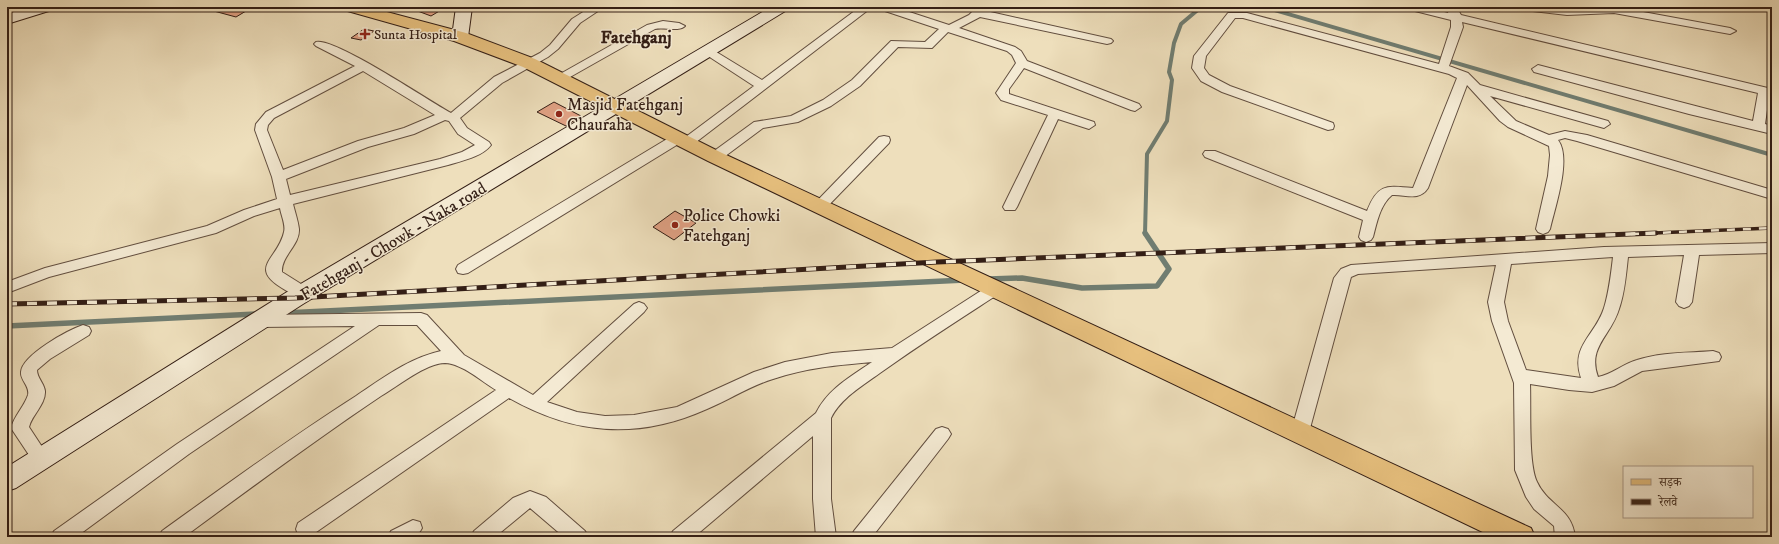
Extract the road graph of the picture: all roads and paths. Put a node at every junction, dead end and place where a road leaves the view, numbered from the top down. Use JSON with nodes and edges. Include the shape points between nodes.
{"nodes":[{"id":1,"x":47,"y":7,"type":"edge"},
{"id":2,"x":350,"y":7,"type":"edge"},
{"id":3,"x":464,"y":7,"type":"edge"},
{"id":4,"x":599,"y":7,"type":"edge"},
{"id":5,"x":867,"y":7,"type":"edge"},
{"id":6,"x":883,"y":7,"type":"edge"},
{"id":7,"x":1411,"y":7,"type":"edge"},
{"id":8,"x":1524,"y":7,"type":"edge"},
{"id":9,"x":772,"y":9,"type":"edge"},
{"id":10,"x":981,"y":10,"type":"edge"},
{"id":11,"x":1454,"y":12,"type":"edge"},
{"id":12,"x":7,"y":19,"type":"edge"},
{"id":13,"x":679,"y":26,"type":"dead end"},
{"id":14,"x":948,"y":28,"type":"junction"},
{"id":15,"x":1730,"y":31,"type":"dead end"},
{"id":16,"x":460,"y":37,"type":"junction"},
{"id":17,"x":1107,"y":41,"type":"dead end"},
{"id":18,"x":320,"y":44,"type":"dead end"},
{"id":19,"x":708,"y":52,"type":"junction"},
{"id":20,"x":529,"y":63,"type":"junction"},
{"id":21,"x":1445,"y":63,"type":"junction"},
{"id":22,"x":1022,"y":64,"type":"junction"},
{"id":23,"x":363,"y":66,"type":"junction"},
{"id":24,"x":1538,"y":69,"type":"dead end"},
{"id":25,"x":1464,"y":76,"type":"junction"},
{"id":26,"x":559,"y":78,"type":"junction"},
{"id":27,"x":762,"y":86,"type":"junction"},
{"id":28,"x":1476,"y":88,"type":"junction"},
{"id":29,"x":1768,"y":92,"type":"edge"},
{"id":30,"x":617,"y":106,"type":"junction"},
{"id":31,"x":1135,"y":107,"type":"dead end"},
{"id":32,"x":1054,"y":114,"type":"junction"},
{"id":33,"x":449,"y":117,"type":"junction"},
{"id":34,"x":1604,"y":124,"type":"dead end"},
{"id":35,"x":1089,"y":125,"type":"dead end"},
{"id":36,"x":1328,"y":126,"type":"dead end"},
{"id":37,"x":1758,"y":127,"type":"junction"},
{"id":38,"x":1772,"y":130,"type":"edge"},
{"id":39,"x":884,"y":140,"type":"dead end"},
{"id":40,"x":1550,"y":140,"type":"junction"},
{"id":41,"x":682,"y":141,"type":"junction"},
{"id":42,"x":1210,"y":154,"type":"dead end"},
{"id":43,"x":716,"y":158,"type":"junction"},
{"id":44,"x":279,"y":177,"type":"junction"},
{"id":45,"x":1772,"y":196,"type":"edge"},
{"id":46,"x":285,"y":200,"type":"junction"},
{"id":47,"x":819,"y":207,"type":"junction"},
{"id":48,"x":1010,"y":207,"type":"dead end"},
{"id":49,"x":1371,"y":218,"type":"junction"},
{"id":50,"x":1543,"y":229,"type":"dead end"},
{"id":51,"x":1366,"y":237,"type":"dead end"},
{"id":52,"x":1772,"y":248,"type":"edge"},
{"id":53,"x":1692,"y":250,"type":"junction"},
{"id":54,"x":1621,"y":252,"type":"junction"},
{"id":55,"x":1505,"y":258,"type":"junction"},
{"id":56,"x":462,"y":269,"type":"dead end"},
{"id":57,"x":990,"y":286,"type":"junction"},
{"id":58,"x":7,"y":288,"type":"edge"},
{"id":59,"x":304,"y":293,"type":"junction"},
{"id":60,"x":1684,"y":302,"type":"dead end"},
{"id":61,"x":639,"y":308,"type":"dead end"},
{"id":62,"x":377,"y":319,"type":"junction"},
{"id":63,"x":259,"y":321,"type":"junction"},
{"id":64,"x":83,"y":331,"type":"dead end"},
{"id":65,"x":895,"y":354,"type":"junction"},
{"id":66,"x":1713,"y":357,"type":"dead end"},
{"id":67,"x":458,"y":359,"type":"junction"},
{"id":68,"x":1519,"y":375,"type":"junction"},
{"id":69,"x":1592,"y":384,"type":"junction"},
{"id":70,"x":510,"y":389,"type":"junction"},
{"id":71,"x":535,"y":403,"type":"junction"},
{"id":72,"x":822,"y":418,"type":"junction"},
{"id":73,"x":1300,"y":432,"type":"junction"},
{"id":74,"x":942,"y":434,"type":"dead end"},
{"id":75,"x":41,"y":459,"type":"junction"},
{"id":76,"x":7,"y":480,"type":"edge"},
{"id":77,"x":305,"y":529,"type":"dead end"},
{"id":78,"x":61,"y":537,"type":"edge"},
{"id":79,"x":169,"y":537,"type":"edge"},
{"id":80,"x":481,"y":537,"type":"edge"},
{"id":81,"x":578,"y":537,"type":"edge"},
{"id":82,"x":680,"y":537,"type":"edge"},
{"id":83,"x":826,"y":537,"type":"edge"},
{"id":84,"x":861,"y":537,"type":"edge"},
{"id":85,"x":1520,"y":537,"type":"edge"},
{"id":86,"x":1565,"y":537,"type":"edge"}],
"edges":[{"from":1,"to":12,"type":"street"},
{"from":2,"to":16,"type":"main road"},
{"from":3,"to":16,"type":"street"},
{"from":4,"to":20,"type":"street","via":[[576,21],[549,51]]},
{"from":5,"to":27,"type":"street"},
{"from":6,"to":14,"type":"street"},
{"from":7,"to":11,"type":"street"},
{"from":8,"to":15,"type":"street","via":[[1567,12],[1614,10]]},
{"from":9,"to":19,"type":"street","name":"Fatehganj - Chowk - Naka road"},
{"from":10,"to":14,"type":"street"},
{"from":10,"to":17,"type":"street"},
{"from":11,"to":21,"type":"street","via":[[1457,26]]},
{"from":11,"to":29,"type":"street"},
{"from":13,"to":26,"type":"street","via":[[663,24],[651,27]]},
{"from":14,"to":22,"type":"street","via":[[1011,49],[1017,52]]},
{"from":14,"to":43,"type":"street","via":[[928,46],[895,43],[856,83],[827,103],[794,119],[759,125]]},
{"from":16,"to":20,"type":"main road"},
{"from":18,"to":23,"type":"street"},
{"from":19,"to":27,"type":"street"},
{"from":19,"to":30,"type":"street","name":"Fatehganj - Chowk - Naka road"},
{"from":20,"to":26,"type":"main road"},
{"from":20,"to":33,"type":"street","via":[[498,80]]},
{"from":21,"to":25,"type":"street"},
{"from":21,"to":36,"type":"street","via":[[1243,15],[1232,15],[1200,56],[1198,68],[1205,78],[1226,89]]},
{"from":22,"to":31,"type":"street"},
{"from":22,"to":32,"type":"street","via":[[1002,93],[1005,97]]},
{"from":23,"to":33,"type":"street"},
{"from":23,"to":44,"type":"street","via":[[285,106],[265,120],[261,130]]},
{"from":24,"to":37,"type":"street","via":[[1693,112]]},
{"from":25,"to":28,"type":"street"},
{"from":25,"to":49,"type":"street","via":[[1421,188],[1417,192],[1386,192]]},
{"from":26,"to":30,"type":"main road"},
{"from":27,"to":41,"type":"street"},
{"from":28,"to":34,"type":"street"},
{"from":28,"to":40,"type":"street","via":[[1512,124]]},
{"from":29,"to":37,"type":"street"},
{"from":30,"to":41,"type":"main road"},
{"from":30,"to":59,"type":"street","name":"Fatehganj - Chowk - Naka road"},
{"from":32,"to":35,"type":"street"},
{"from":32,"to":48,"type":"street"},
{"from":33,"to":44,"type":"street","via":[[363,144]]},
{"from":33,"to":46,"type":"street","via":[[465,134],[484,145],[482,148],[443,162]]},
{"from":37,"to":38,"type":"street"},
{"from":39,"to":47,"type":"street"},
{"from":40,"to":45,"type":"street","via":[[1555,136],[1569,134]]},
{"from":40,"to":50,"type":"street","via":[[1556,148],[1555,172]]},
{"from":41,"to":43,"type":"main road"},
{"from":41,"to":56,"type":"street"},
{"from":42,"to":49,"type":"street"},
{"from":43,"to":47,"type":"main road"},
{"from":44,"to":46,"type":"street"},
{"from":46,"to":58,"type":"street","via":[[201,233],[45,273]]},
{"from":46,"to":59,"type":"street","via":[[292,230],[291,237],[274,264],[274,273],[278,279]]},
{"from":47,"to":57,"type":"main road"},
{"from":49,"to":51,"type":"street"},
{"from":52,"to":53,"type":"street"},
{"from":53,"to":54,"type":"street"},
{"from":53,"to":60,"type":"street"},
{"from":54,"to":55,"type":"street"},
{"from":54,"to":69,"type":"street","via":[[1609,316],[1584,360]]},
{"from":55,"to":68,"type":"street","via":[[1497,293],[1497,309]]},
{"from":55,"to":73,"type":"street","via":[[1356,269],[1346,273],[1342,278]]},
{"from":57,"to":65,"type":"street"},
{"from":57,"to":73,"type":"main road"},
{"from":59,"to":63,"type":"street","name":"Fatehganj - Chowk - Naka road"},
{"from":61,"to":71,"type":"street"},
{"from":62,"to":63,"type":"street"},
{"from":62,"to":67,"type":"street","via":[[421,319]]},
{"from":62,"to":78,"type":"street","via":[[183,449]]},
{"from":63,"to":75,"type":"street","name":"Fatehganj - Chowk - Naka road"},
{"from":64,"to":75,"type":"street","via":[[31,364],[30,379],[36,388],[36,394],[22,419],[20,428]]},
{"from":65,"to":71,"type":"street","via":[[830,359],[796,365],[768,374],[691,409],[659,418],[602,422],[577,419]]},
{"from":65,"to":72,"type":"street","via":[[840,393],[828,406]]},
{"from":66,"to":69,"type":"street","via":[[1646,364],[1608,382]]},
{"from":67,"to":70,"type":"street"},
{"from":67,"to":79,"type":"street","via":[[444,357],[429,360],[410,370],[330,421]]},
{"from":68,"to":69,"type":"street"},
{"from":68,"to":86,"type":"street","via":[[1523,395],[1526,482],[1542,504],[1561,520],[1565,528]]},
{"from":70,"to":71,"type":"street"},
{"from":70,"to":77,"type":"street"},
{"from":72,"to":82,"type":"street"},
{"from":72,"to":83,"type":"street","via":[[822,500]]},
{"from":73,"to":85,"type":"main road"},
{"from":74,"to":84,"type":"street"},
{"from":75,"to":76,"type":"street","name":"Fatehganj - Chowk - Naka road"},
{"from":80,"to":81,"type":"street","via":[[520,504],[530,499],[539,503]]}]}
